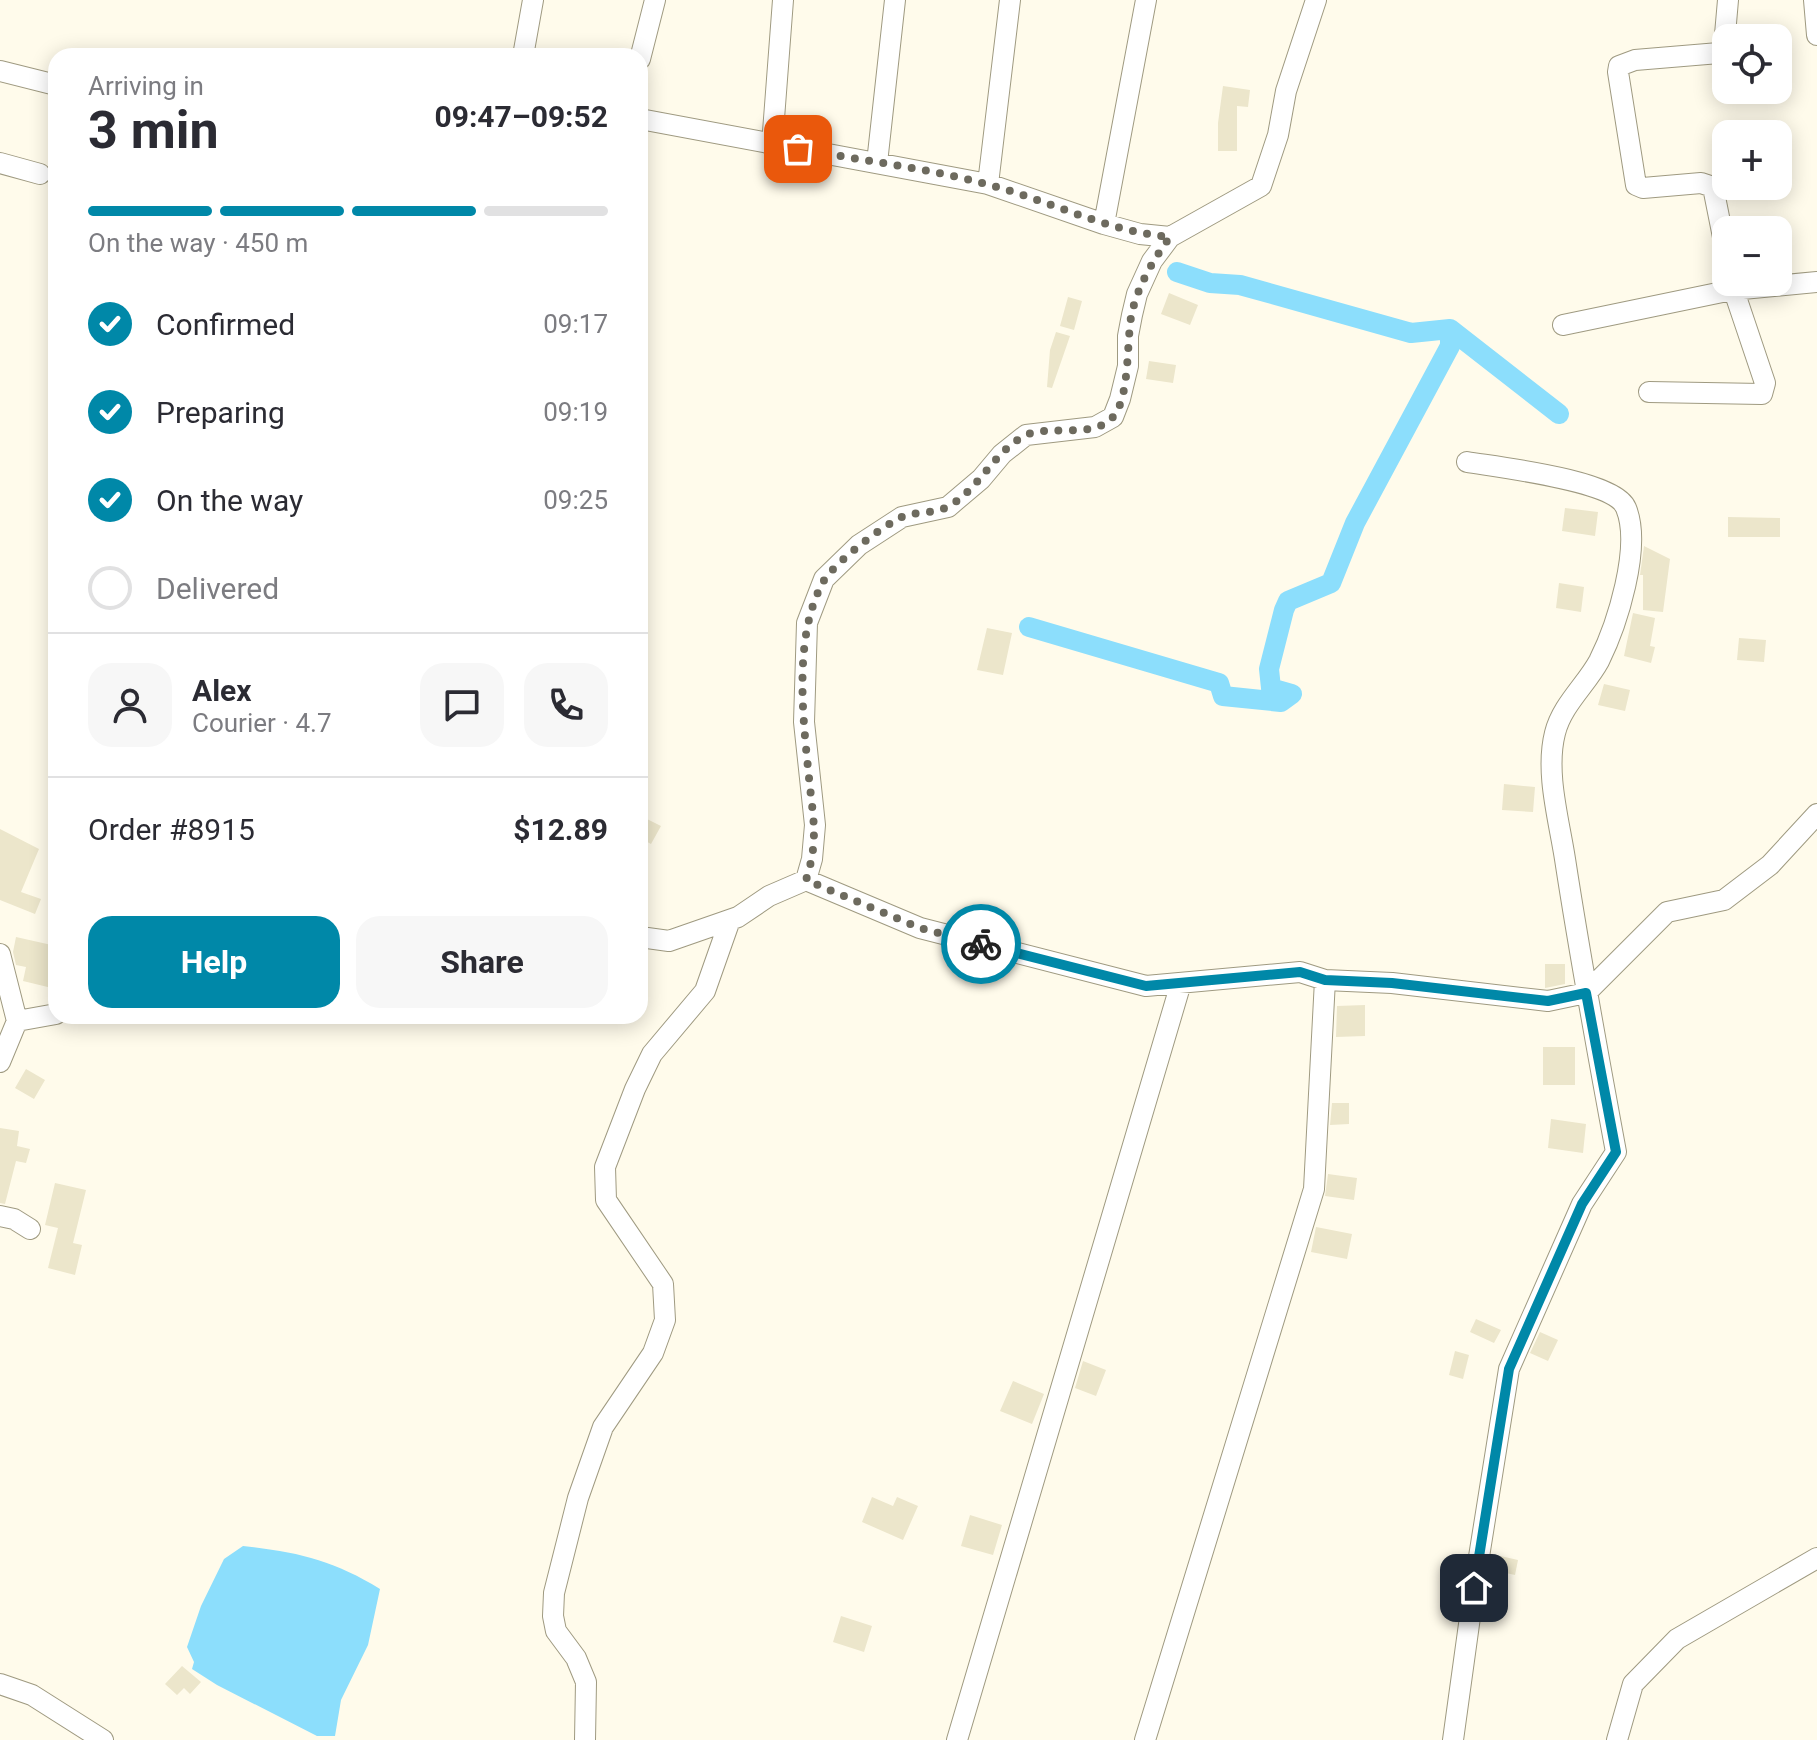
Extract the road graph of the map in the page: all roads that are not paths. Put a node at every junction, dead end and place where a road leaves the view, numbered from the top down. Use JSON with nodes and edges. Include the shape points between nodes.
{"nodes":[{"id":1,"x":533,"y":0,"type":"edge"},
{"id":2,"x":655,"y":0,"type":"edge"},
{"id":3,"x":783,"y":0,"type":"edge"},
{"id":4,"x":895,"y":0,"type":"edge"},
{"id":5,"x":1010,"y":0,"type":"edge"},
{"id":6,"x":1146,"y":0,"type":"edge"},
{"id":7,"x":1316,"y":0,"type":"edge"},
{"id":8,"x":1728,"y":0,"type":"edge"},
{"id":9,"x":1814,"y":0,"type":"edge"},
{"id":10,"x":1817,"y":35,"type":"edge"},
{"id":11,"x":524,"y":48,"type":"edge"},
{"id":12,"x":643,"y":48,"type":"edge"},
{"id":13,"x":0,"y":71,"type":"edge"},
{"id":14,"x":48,"y":83,"type":"edge"},
{"id":15,"x":648,"y":121,"type":"edge"},
{"id":16,"x":772,"y":145,"type":"junction"},
{"id":17,"x":0,"y":163,"type":"edge"},
{"id":18,"x":877,"y":163,"type":"junction"},
{"id":19,"x":40,"y":174,"type":"dead end"},
{"id":20,"x":988,"y":184,"type":"junction"},
{"id":21,"x":1719,"y":216,"type":"edge"},
{"id":22,"x":1104,"y":224,"type":"junction"},
{"id":23,"x":1170,"y":237,"type":"junction"},
{"id":24,"x":1817,"y":282,"type":"edge"},
{"id":25,"x":1792,"y":283,"type":"edge"},
{"id":26,"x":1712,"y":291,"type":"edge"},
{"id":27,"x":1735,"y":296,"type":"edge"},
{"id":28,"x":1563,"y":325,"type":"dead end"},
{"id":29,"x":1649,"y":392,"type":"dead end"},
{"id":30,"x":1467,"y":462,"type":"dead end"},
{"id":31,"x":1817,"y":814,"type":"edge"},
{"id":32,"x":806,"y":880,"type":"junction"},
{"id":33,"x":730,"y":920,"type":"junction"},
{"id":34,"x":648,"y":938,"type":"edge"},
{"id":35,"x":0,"y":954,"type":"edge"},
{"id":36,"x":1325,"y":980,"type":"junction"},
{"id":37,"x":1181,"y":983,"type":"junction"},
{"id":38,"x":1586,"y":993,"type":"junction"},
{"id":39,"x":48,"y":1015,"type":"edge"},
{"id":40,"x":17,"y":1021,"type":"junction"},
{"id":41,"x":0,"y":1062,"type":"edge"},
{"id":42,"x":0,"y":1216,"type":"edge"},
{"id":43,"x":30,"y":1229,"type":"dead end"},
{"id":44,"x":1817,"y":1558,"type":"edge"},
{"id":45,"x":0,"y":1684,"type":"edge"},
{"id":46,"x":103,"y":1740,"type":"edge"},
{"id":47,"x":585,"y":1740,"type":"edge"},
{"id":48,"x":957,"y":1740,"type":"edge"},
{"id":49,"x":1145,"y":1740,"type":"edge"},
{"id":50,"x":1453,"y":1740,"type":"edge"},
{"id":51,"x":1617,"y":1740,"type":"edge"}],
"edges":[{"from":1,"to":11,"type":"street"},
{"from":2,"to":12,"type":"street"},
{"from":3,"to":16,"type":"street"},
{"from":4,"to":18,"type":"street"},
{"from":5,"to":20,"type":"street"},
{"from":6,"to":22,"type":"street"},
{"from":7,"to":23,"type":"street","via":[[1261,186]]},
{"from":8,"to":21,"type":"street","via":[[1719,53],[1635,60],[1619,66],[1618,72],[1636,185],[1713,187]]},
{"from":9,"to":10,"type":"street"},
{"from":13,"to":14,"type":"street"},
{"from":15,"to":16,"type":"street"},
{"from":16,"to":18,"type":"street"},
{"from":17,"to":19,"type":"street"},
{"from":18,"to":20,"type":"street"},
{"from":20,"to":22,"type":"street"},
{"from":22,"to":23,"type":"street"},
{"from":23,"to":32,"type":"street","via":[[1137,294],[1128,366],[1113,417],[1095,427],[1026,435],[948,507],[902,517],[859,545],[824,579],[807,623],[804,722],[815,825]]},
{"from":24,"to":25,"type":"street"},
{"from":26,"to":28,"type":"street"},
{"from":27,"to":29,"type":"street","via":[[1765,383],[1762,394]]},
{"from":30,"to":38,"type":"street","via":[[1590,485],[1626,507],[1631,539],[1612,627],[1555,733],[1553,771]]},
{"from":31,"to":38,"type":"street","via":[[1770,865],[1724,900],[1667,912]]},
{"from":32,"to":33,"type":"street"},
{"from":32,"to":37,"type":"street","via":[[920,928],[1146,986]]},
{"from":33,"to":34,"type":"street","via":[[669,941]]},
{"from":33,"to":47,"type":"street","via":[[705,991],[652,1054],[605,1167],[606,1200],[663,1284],[665,1320],[653,1353],[603,1427],[561,1556],[553,1616],[556,1631],[586,1682]]},
{"from":35,"to":40,"type":"street"},
{"from":36,"to":37,"type":"street","via":[[1300,972]]},
{"from":36,"to":38,"type":"street","via":[[1548,1001]]},
{"from":36,"to":49,"type":"street","via":[[1314,1189]]},
{"from":37,"to":48,"type":"street"},
{"from":38,"to":50,"type":"street","via":[[1616,1152],[1582,1204],[1509,1369]]},
{"from":39,"to":40,"type":"street"},
{"from":40,"to":41,"type":"street"},
{"from":42,"to":43,"type":"street"},
{"from":44,"to":51,"type":"street","via":[[1677,1639],[1633,1684]]},
{"from":45,"to":46,"type":"street","via":[[32,1695]]}]}
